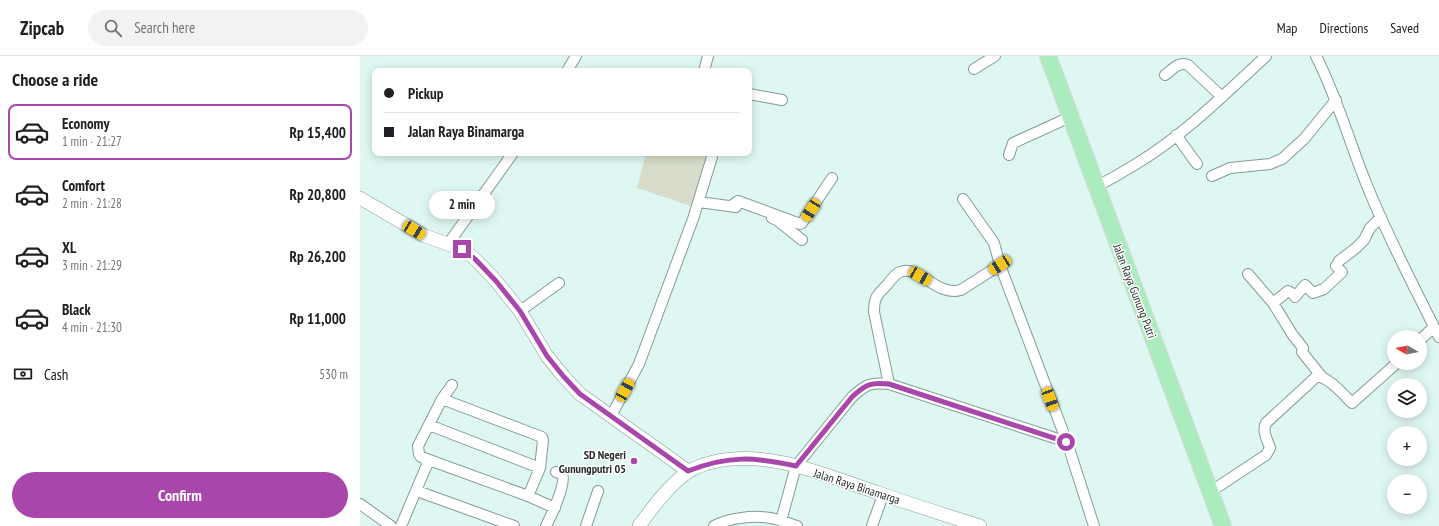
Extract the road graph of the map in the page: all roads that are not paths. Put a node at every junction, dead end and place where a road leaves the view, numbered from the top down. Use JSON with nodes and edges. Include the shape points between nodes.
{"nodes":[{"id":1,"x":576,"y":56,"type":"edge"},
{"id":2,"x":708,"y":56,"type":"edge"},
{"id":3,"x":995,"y":56,"type":"edge"},
{"id":4,"x":1048,"y":56,"type":"edge"},
{"id":5,"x":1266,"y":56,"type":"edge"},
{"id":6,"x":1316,"y":56,"type":"edge"},
{"id":7,"x":569,"y":68,"type":"edge"},
{"id":8,"x":706,"y":68,"type":"edge"},
{"id":9,"x":974,"y":69,"type":"dead end"},
{"id":10,"x":1164,"y":75,"type":"dead end"},
{"id":11,"x":752,"y":95,"type":"edge"},
{"id":12,"x":1222,"y":97,"type":"junction"},
{"id":13,"x":782,"y":100,"type":"dead end"},
{"id":14,"x":1336,"y":100,"type":"junction"},
{"id":15,"x":1070,"y":117,"type":"junction"},
{"id":16,"x":1176,"y":135,"type":"junction"},
{"id":17,"x":1009,"y":155,"type":"dead end"},
{"id":18,"x":510,"y":156,"type":"edge"},
{"id":19,"x":712,"y":156,"type":"edge"},
{"id":20,"x":1197,"y":164,"type":"dead end"},
{"id":21,"x":1212,"y":176,"type":"dead end"},
{"id":22,"x":832,"y":178,"type":"dead end"},
{"id":23,"x":1096,"y":187,"type":"junction"},
{"id":24,"x":360,"y":198,"type":"edge"},
{"id":25,"x":963,"y":199,"type":"dead end"},
{"id":26,"x":699,"y":202,"type":"junction"},
{"id":27,"x":731,"y":206,"type":"junction"},
{"id":28,"x":1381,"y":217,"type":"junction"},
{"id":29,"x":802,"y":240,"type":"dead end"},
{"id":30,"x":448,"y":244,"type":"junction"},
{"id":31,"x":1000,"y":265,"type":"junction"},
{"id":32,"x":1248,"y":274,"type":"dead end"},
{"id":33,"x":559,"y":283,"type":"dead end"},
{"id":34,"x":1273,"y":303,"type":"junction"},
{"id":35,"x":520,"y":311,"type":"junction"},
{"id":36,"x":1434,"y":327,"type":"junction"},
{"id":37,"x":1427,"y":334,"type":"edge"},
{"id":38,"x":1439,"y":337,"type":"edge"},
{"id":39,"x":1389,"y":370,"type":"edge"},
{"id":40,"x":1322,"y":377,"type":"junction"},
{"id":41,"x":889,"y":384,"type":"junction"},
{"id":42,"x":452,"y":385,"type":"dead end"},
{"id":43,"x":442,"y":398,"type":"junction"},
{"id":44,"x":611,"y":416,"type":"junction"},
{"id":45,"x":429,"y":426,"type":"junction"},
{"id":46,"x":1066,"y":442,"type":"junction"},
{"id":47,"x":429,"y":460,"type":"junction"},
{"id":48,"x":796,"y":466,"type":"junction"},
{"id":49,"x":540,"y":468,"type":"junction"},
{"id":50,"x":688,"y":471,"type":"junction"},
{"id":51,"x":556,"y":472,"type":"dead end"},
{"id":52,"x":598,"y":490,"type":"dead end"},
{"id":53,"x":417,"y":491,"type":"junction"},
{"id":54,"x":1210,"y":492,"type":"junction"},
{"id":55,"x":883,"y":494,"type":"junction"},
{"id":56,"x":528,"y":496,"type":"junction"},
{"id":57,"x":360,"y":504,"type":"edge"},
{"id":58,"x":554,"y":508,"type":"junction"},
{"id":59,"x":781,"y":521,"type":"junction"},
{"id":60,"x":955,"y":522,"type":"edge"},
{"id":61,"x":405,"y":525,"type":"edge"},
{"id":62,"x":391,"y":526,"type":"edge"},
{"id":63,"x":514,"y":526,"type":"edge"},
{"id":64,"x":546,"y":526,"type":"edge"},
{"id":65,"x":586,"y":526,"type":"edge"},
{"id":66,"x":639,"y":526,"type":"edge"},
{"id":67,"x":714,"y":526,"type":"edge"},
{"id":68,"x":797,"y":526,"type":"edge"},
{"id":69,"x":872,"y":526,"type":"edge"},
{"id":70,"x":980,"y":526,"type":"edge"},
{"id":71,"x":1094,"y":526,"type":"edge"},
{"id":72,"x":1223,"y":526,"type":"edge"}],
"edges":[{"from":1,"to":7,"type":"street"},
{"from":2,"to":8,"type":"street"},
{"from":3,"to":9,"type":"street"},
{"from":4,"to":15,"type":"main road","name":"Jalan Raya Gunung Putri"},
{"from":5,"to":12,"type":"street"},
{"from":6,"to":14,"type":"street"},
{"from":10,"to":12,"type":"street","via":[[1179,64],[1188,64]]},
{"from":11,"to":13,"type":"street"},
{"from":12,"to":16,"type":"street"},
{"from":14,"to":21,"type":"street","via":[[1304,138],[1282,159],[1270,164],[1230,168]]},
{"from":14,"to":28,"type":"street"},
{"from":15,"to":17,"type":"street","via":[[1013,143]]},
{"from":15,"to":23,"type":"main road","name":"Jalan Raya Gunung Putri"},
{"from":16,"to":20,"type":"street"},
{"from":16,"to":23,"type":"street","via":[[1137,164]]},
{"from":18,"to":30,"type":"street"},
{"from":19,"to":26,"type":"street"},
{"from":22,"to":27,"type":"street","via":[[800,224],[738,201]]},
{"from":23,"to":54,"type":"main road","name":"Jalan Raya Gunung Putri"},
{"from":24,"to":30,"type":"street","via":[[425,236]]},
{"from":25,"to":31,"type":"street","via":[[994,243]]},
{"from":26,"to":27,"type":"street"},
{"from":26,"to":44,"type":"street","via":[[639,364]]},
{"from":27,"to":29,"type":"street","via":[[777,220]]},
{"from":28,"to":34,"type":"street","via":[[1370,228],[1364,240],[1339,261],[1336,266],[1342,272],[1324,288],[1313,293],[1305,286],[1295,297],[1288,291]]},
{"from":28,"to":36,"type":"street"},
{"from":30,"to":35,"type":"street","via":[[462,249],[475,259]]},
{"from":31,"to":41,"type":"street","via":[[954,292],[940,289],[912,271],[899,272],[877,294],[874,312]]},
{"from":31,"to":46,"type":"street"},
{"from":32,"to":34,"type":"street"},
{"from":33,"to":35,"type":"street"},
{"from":34,"to":40,"type":"street","via":[[1303,348],[1302,352]]},
{"from":35,"to":44,"type":"street","via":[[547,356],[564,377],[580,394]]},
{"from":36,"to":37,"type":"street"},
{"from":36,"to":38,"type":"street"},
{"from":39,"to":40,"type":"street","via":[[1352,403]]},
{"from":40,"to":54,"type":"street","via":[[1316,378],[1266,423],[1264,433],[1270,448],[1266,455]]},
{"from":41,"to":46,"type":"street"},
{"from":41,"to":48,"type":"street","via":[[876,383],[862,387]]},
{"from":42,"to":43,"type":"street"},
{"from":43,"to":45,"type":"street"},
{"from":43,"to":49,"type":"street","via":[[542,437]]},
{"from":44,"to":50,"type":"street"},
{"from":45,"to":47,"type":"street","via":[[418,450],[421,457]]},
{"from":45,"to":49,"type":"street"},
{"from":46,"to":71,"type":"street"},
{"from":47,"to":53,"type":"street"},
{"from":47,"to":56,"type":"street"},
{"from":48,"to":50,"type":"street","name":"Jalan Raya Binamarga","via":[[740,459],[724,460]]},
{"from":48,"to":55,"type":"street","name":"Jalan Raya Binamarga"},
{"from":48,"to":59,"type":"street"},
{"from":49,"to":56,"type":"street"},
{"from":50,"to":66,"type":"street","via":[[668,489]]},
{"from":51,"to":58,"type":"street","via":[[562,474],[564,480]]},
{"from":52,"to":65,"type":"street"},
{"from":53,"to":61,"type":"street"},
{"from":53,"to":63,"type":"street"},
{"from":54,"to":72,"type":"main road","name":"Jalan Raya Gunung Putri"},
{"from":55,"to":60,"type":"street","name":"Jalan Raya Binamarga"},
{"from":55,"to":69,"type":"street"},
{"from":56,"to":58,"type":"street"},
{"from":57,"to":62,"type":"street"},
{"from":58,"to":64,"type":"street"},
{"from":59,"to":67,"type":"street","via":[[769,517],[743,518]]},
{"from":59,"to":68,"type":"street"},
{"from":60,"to":70,"type":"street","name":"Jalan Raya Binamarga"}]}
